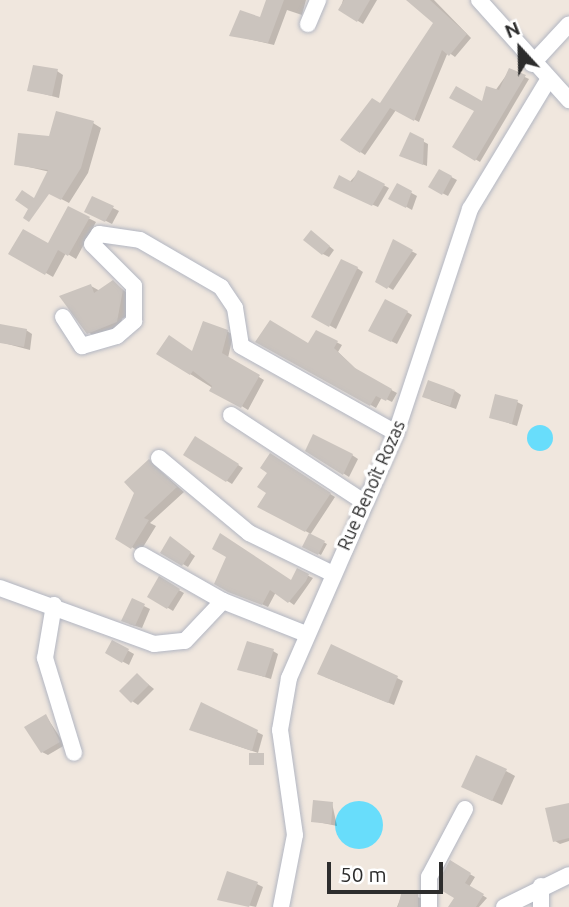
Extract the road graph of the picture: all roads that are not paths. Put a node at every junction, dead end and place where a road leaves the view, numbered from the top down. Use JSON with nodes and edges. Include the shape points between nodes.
{"nodes":[{"id":1,"x":318,"y":0,"type":"edge"},
{"id":2,"x":479,"y":0,"type":"edge"},
{"id":3,"x":307,"y":24,"type":"dead end"},
{"id":4,"x":569,"y":24,"type":"edge"},
{"id":5,"x":532,"y":64,"type":"junction"},
{"id":6,"x":547,"y":82,"type":"junction"},
{"id":7,"x":569,"y":100,"type":"edge"},
{"id":8,"x":63,"y":317,"type":"dead end"},
{"id":9,"x":231,"y":415,"type":"dead end"},
{"id":10,"x":396,"y":433,"type":"junction"},
{"id":11,"x":159,"y":458,"type":"dead end"},
{"id":12,"x":361,"y":500,"type":"junction"},
{"id":13,"x":142,"y":555,"type":"dead end"},
{"id":14,"x":331,"y":573,"type":"junction"},
{"id":15,"x":0,"y":588,"type":"edge"},
{"id":16,"x":223,"y":601,"type":"junction"},
{"id":17,"x":54,"y":606,"type":"junction"},
{"id":18,"x":306,"y":635,"type":"junction"},
{"id":19,"x":74,"y":753,"type":"dead end"},
{"id":20,"x":465,"y":809,"type":"dead end"},
{"id":21,"x":569,"y":875,"type":"edge"},
{"id":22,"x":541,"y":886,"type":"junction"},
{"id":23,"x":281,"y":907,"type":"edge"},
{"id":24,"x":429,"y":907,"type":"edge"},
{"id":25,"x":504,"y":907,"type":"edge"},
{"id":26,"x":541,"y":907,"type":"edge"}],
"edges":[{"from":1,"to":3,"type":"street"},
{"from":2,"to":5,"type":"street"},
{"from":4,"to":5,"type":"street"},
{"from":5,"to":6,"type":"street"},
{"from":6,"to":7,"type":"street"},
{"from":6,"to":10,"type":"street","name":"Rue Benoît Rozas","via":[[470,209]]},
{"from":8,"to":10,"type":"street","via":[[82,345],[117,336],[134,321],[139,297],[134,286],[92,244],[99,234],[139,240],[221,287],[234,308],[241,346]]},
{"from":9,"to":12,"type":"street"},
{"from":10,"to":12,"type":"street","name":"Rue Benoît Rozas"},
{"from":11,"to":14,"type":"street","via":[[249,533]]},
{"from":12,"to":14,"type":"street","name":"Rue Benoît Rozas"},
{"from":13,"to":16,"type":"street"},
{"from":14,"to":18,"type":"street","name":"Rue Benoît Rozas"},
{"from":15,"to":17,"type":"street"},
{"from":16,"to":17,"type":"street","via":[[185,641],[171,645]]},
{"from":16,"to":18,"type":"street"},
{"from":17,"to":19,"type":"street","via":[[44,658]]},
{"from":18,"to":23,"type":"street","name":"Rue Benoît Rozas","via":[[289,678],[280,730],[295,835]]},
{"from":20,"to":24,"type":"street","via":[[429,877]]},
{"from":21,"to":22,"type":"street"},
{"from":22,"to":25,"type":"street"},
{"from":22,"to":26,"type":"street"}]}
